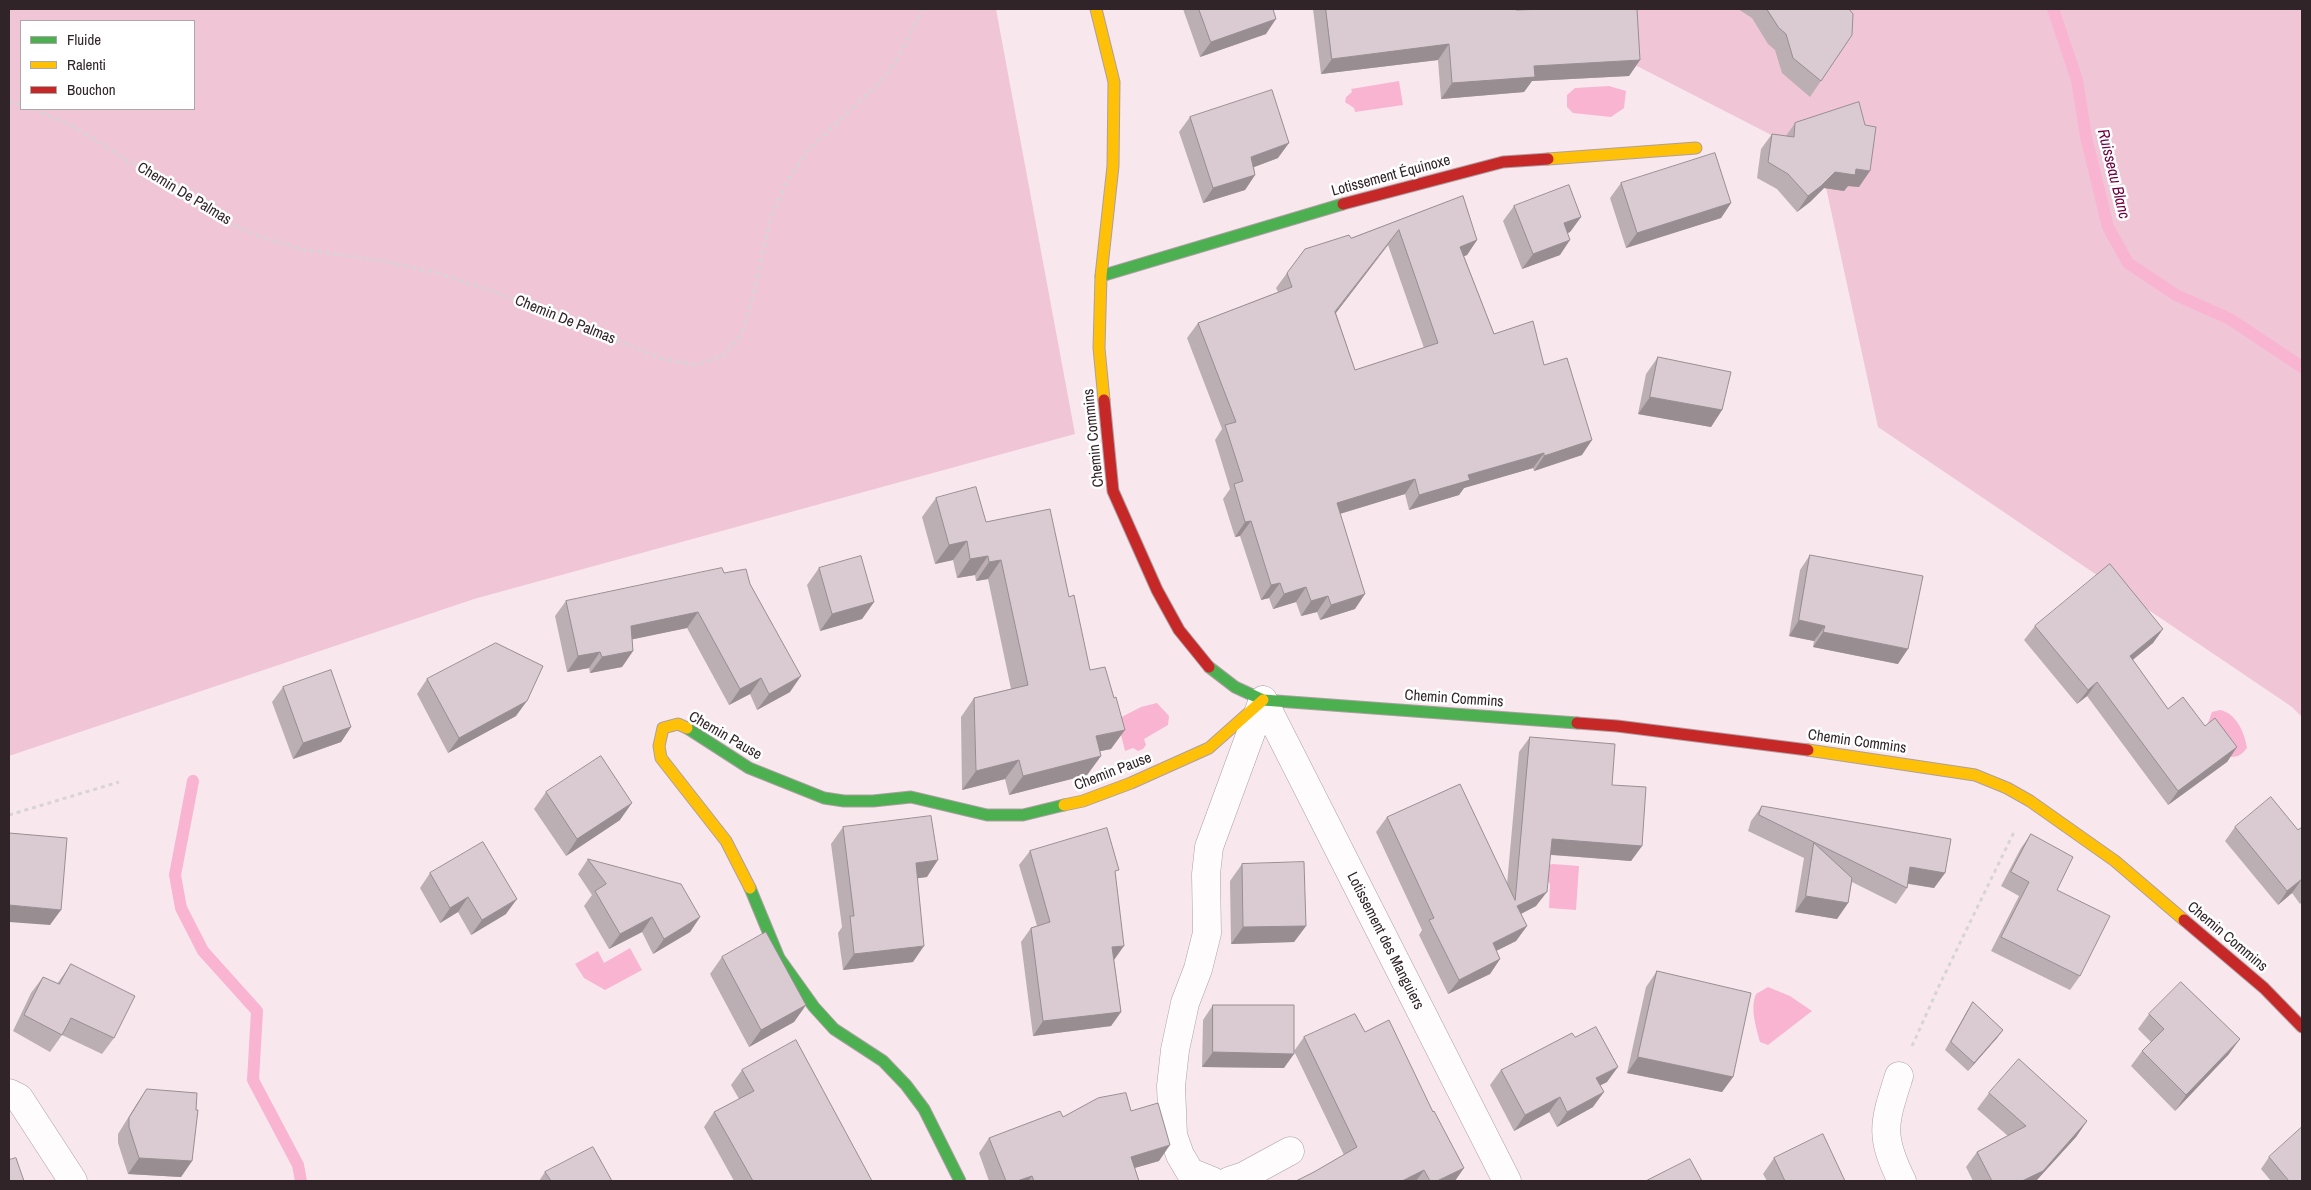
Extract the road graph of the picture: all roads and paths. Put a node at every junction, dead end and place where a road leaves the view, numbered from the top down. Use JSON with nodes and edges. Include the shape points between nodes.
{"nodes":[{"id":1,"x":923,"y":9,"type":"edge"},
{"id":2,"x":1096,"y":9,"type":"edge"},
{"id":3,"x":36,"y":110,"type":"edge"},
{"id":4,"x":1696,"y":148,"type":"dead end"},
{"id":5,"x":1102,"y":276,"type":"junction"},
{"id":6,"x":1263,"y":700,"type":"junction"},
{"id":7,"x":119,"y":782,"type":"dead end"},
{"id":8,"x":2030,"y":801,"type":"junction"},
{"id":9,"x":9,"y":816,"type":"edge"},
{"id":10,"x":2302,"y":1027,"type":"edge"},
{"id":11,"x":1899,"y":1076,"type":"joint"},
{"id":12,"x":9,"y":1093,"type":"edge"},
{"id":13,"x":1290,"y":1151,"type":"dead end"},
{"id":14,"x":73,"y":1181,"type":"edge"},
{"id":15,"x":960,"y":1181,"type":"edge"},
{"id":16,"x":1212,"y":1181,"type":"edge"},
{"id":17,"x":1229,"y":1181,"type":"edge"},
{"id":18,"x":1507,"y":1181,"type":"edge"},
{"id":19,"x":1902,"y":1181,"type":"edge"}],
"edges":[{"from":1,"to":3,"type":"path","name":"Chemin De Palmas","via":[[897,60],[882,80],[808,150],[786,183],[771,217],[741,335],[723,356],[696,365],[663,358],[498,293],[437,273],[383,261],[305,250],[263,238],[222,220],[76,128]]},
{"from":2,"to":5,"type":"street","name":"Chemin Commins","via":[[1114,82],[1113,166]]},
{"from":4,"to":5,"type":"street","name":"Lotissement Équinoxe","via":[[1503,162],[1389,191]]},
{"from":5,"to":6,"type":"street","name":"Chemin Commins","via":[[1099,348],[1113,490],[1157,590],[1179,630],[1206,664],[1235,687]]},
{"from":6,"to":8,"type":"street","name":"Chemin Commins","via":[[1617,726],[1844,754],[1975,775]]},
{"from":6,"to":15,"type":"street","name":"Chemin Pause","via":[[1209,748],[1083,801],[1023,815],[987,815],[911,797],[872,801],[824,798],[749,768],[678,724],[664,728],[658,746],[661,758],[726,841],[779,958],[834,1029],[883,1061],[906,1086],[924,1109]]},
{"from":6,"to":16,"type":"street","via":[[1209,847],[1207,932],[1185,1003],[1170,1086],[1174,1135],[1180,1155],[1190,1172]]},
{"from":6,"to":18,"type":"street","name":"Lotissement des Manguiers"},
{"from":7,"to":9,"type":"path"},
{"from":8,"to":10,"type":"street","name":"Chemin Commins","via":[[2115,861],[2264,988]]},
{"from":8,"to":11,"type":"path","via":[[1939,986]]},
{"from":11,"to":19,"type":"street","via":[[1886,1122],[1886,1140]]},
{"from":12,"to":14,"type":"street","via":[[19,1098]]},
{"from":13,"to":17,"type":"street"}]}
